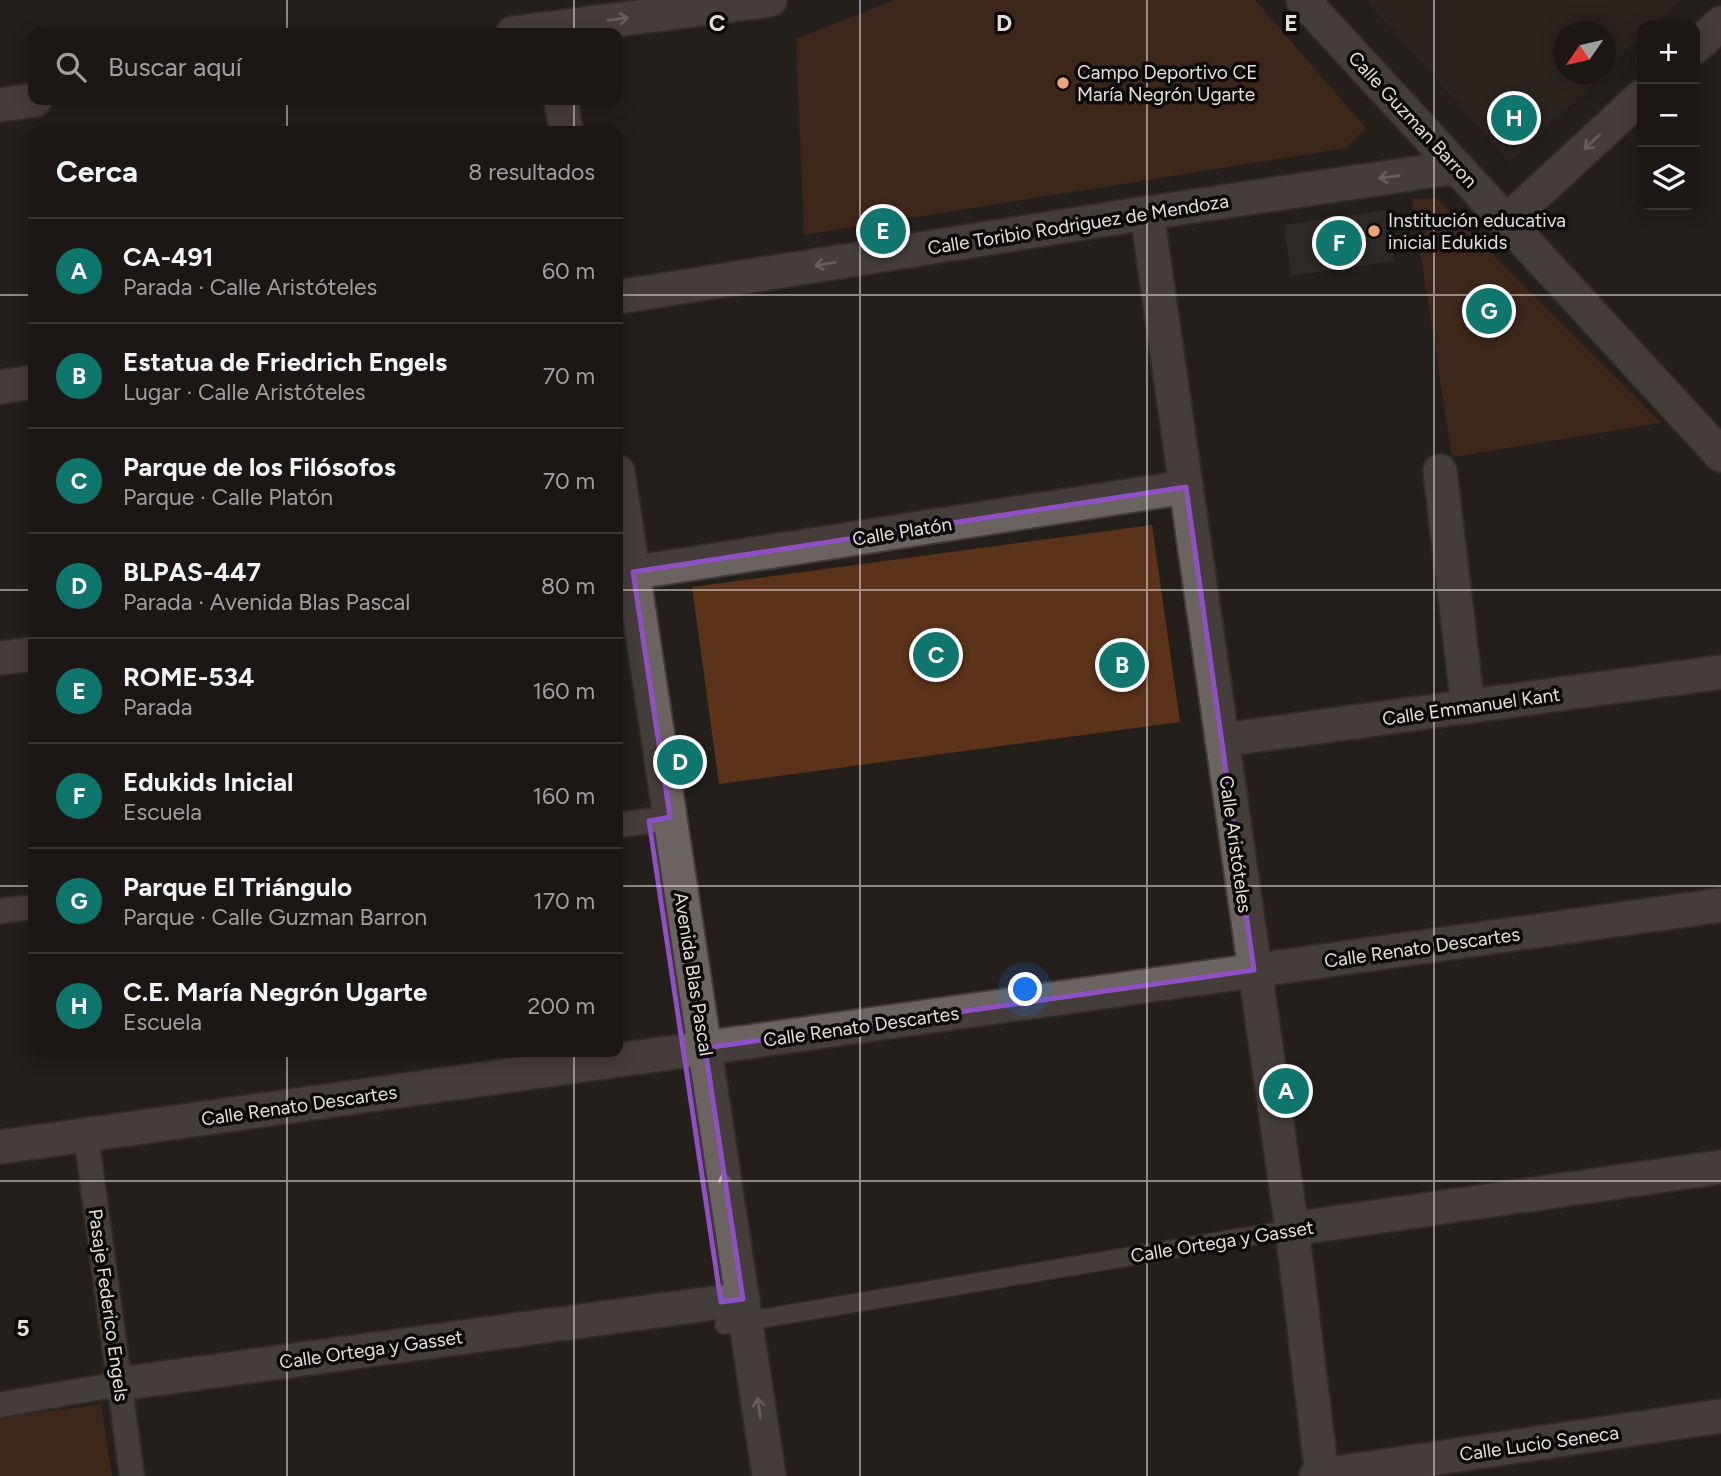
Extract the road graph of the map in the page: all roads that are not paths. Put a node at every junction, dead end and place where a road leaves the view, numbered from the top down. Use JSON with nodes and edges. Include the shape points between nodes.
{"nodes":[{"id":1,"x":770,"y":0,"type":"edge"},
{"id":2,"x":1303,"y":0,"type":"edge"},
{"id":3,"x":572,"y":28,"type":"edge"},
{"id":4,"x":28,"y":101,"type":"edge"},
{"id":5,"x":1637,"y":101,"type":"edge"},
{"id":6,"x":0,"y":104,"type":"edge"},
{"id":7,"x":562,"y":105,"type":"edge"},
{"id":8,"x":565,"y":126,"type":"edge"},
{"id":9,"x":1457,"y":167,"type":"junction"},
{"id":10,"x":1147,"y":213,"type":"junction"},
{"id":11,"x":1507,"y":221,"type":"junction"},
{"id":12,"x":623,"y":296,"type":"edge"},
{"id":13,"x":28,"y":383,"type":"edge"},
{"id":14,"x":0,"y":387,"type":"edge"},
{"id":15,"x":1721,"y":455,"type":"edge"},
{"id":16,"x":1440,"y":471,"type":"dead end"},
{"id":17,"x":1186,"y":487,"type":"junction"},
{"id":18,"x":623,"y":545,"type":"edge"},
{"id":19,"x":625,"y":574,"type":"edge"},
{"id":20,"x":623,"y":650,"type":"edge"},
{"id":21,"x":28,"y":655,"type":"edge"},
{"id":22,"x":0,"y":658,"type":"edge"},
{"id":23,"x":1721,"y":672,"type":"edge"},
{"id":24,"x":1468,"y":707,"type":"junction"},
{"id":25,"x":1222,"y":740,"type":"junction"},
{"id":26,"x":646,"y":821,"type":"edge"},
{"id":27,"x":1721,"y":905,"type":"edge"},
{"id":28,"x":28,"y":908,"type":"edge"},
{"id":29,"x":0,"y":911,"type":"edge"},
{"id":30,"x":1254,"y":971,"type":"junction"},
{"id":31,"x":694,"y":1049,"type":"junction"},
{"id":32,"x":86,"y":1135,"type":"junction"},
{"id":33,"x":0,"y":1147,"type":"edge"},
{"id":34,"x":1721,"y":1167,"type":"edge"},
{"id":35,"x":1292,"y":1229,"type":"junction"},
{"id":36,"x":733,"y":1312,"type":"junction"},
{"id":37,"x":119,"y":1384,"type":"junction"},
{"id":38,"x":0,"y":1405,"type":"edge"},
{"id":39,"x":1721,"y":1416,"type":"edge"},
{"id":40,"x":132,"y":1476,"type":"edge"},
{"id":41,"x":747,"y":1476,"type":"edge"},
{"id":42,"x":769,"y":1476,"type":"edge"},
{"id":43,"x":1320,"y":1476,"type":"edge"}],
"edges":[{"from":3,"to":1,"type":"street","one_way":true},
{"from":2,"to":9,"type":"street","name":"Calle Guzman Barron"},
{"from":4,"to":6,"type":"street"},
{"from":5,"to":11,"type":"street","one_way":true},
{"from":7,"to":8,"type":"street"},
{"from":9,"to":10,"type":"street","name":"Calle Toribio Rodriguez de Mendoza","one_way":true},
{"from":9,"to":11,"type":"street","name":"Calle Guzman Barron"},
{"from":10,"to":12,"type":"street","name":"Calle Toribio Rodriguez de Mendoza","one_way":true},
{"from":10,"to":17,"type":"street","name":"Calle Aristóteles"},
{"from":11,"to":15,"type":"street","name":"Calle Guzman Barron"},
{"from":13,"to":14,"type":"street"},
{"from":16,"to":24,"type":"street"},
{"from":17,"to":19,"type":"street","name":"Calle Platón"},
{"from":17,"to":25,"type":"street","name":"Calle Aristóteles"},
{"from":18,"to":19,"type":"street","name":"Avenida Blas Pascal"},
{"from":19,"to":26,"type":"street","name":"Avenida Blas Pascal"},
{"from":20,"to":26,"type":"street","name":"Avenida Blas Pascal"},
{"from":21,"to":22,"type":"street"},
{"from":23,"to":24,"type":"street","name":"Calle Emmanuel Kant"},
{"from":24,"to":25,"type":"street","name":"Calle Emmanuel Kant"},
{"from":25,"to":30,"type":"street","name":"Calle Aristóteles"},
{"from":26,"to":31,"type":"street","name":"Avenida Blas Pascal"},
{"from":27,"to":30,"type":"street","name":"Calle Renato Descartes"},
{"from":28,"to":29,"type":"street"},
{"from":30,"to":31,"type":"street","name":"Calle Renato Descartes"},
{"from":30,"to":35,"type":"street","name":"Calle Aristóteles"},
{"from":31,"to":32,"type":"street","name":"Calle Renato Descartes"},
{"from":31,"to":36,"type":"street","name":"Avenida Blas Pascal"},
{"from":32,"to":33,"type":"street","name":"Calle Renato Descartes"},
{"from":32,"to":37,"type":"street","name":"Pasaje Federico Engels"},
{"from":34,"to":35,"type":"street","name":"Calle Ortega y Gasset"},
{"from":35,"to":36,"type":"lane","name":"Calle Ortega y Gasset"},
{"from":35,"to":43,"type":"street","name":"Calle Aristóteles"},
{"from":36,"to":37,"type":"street","name":"Calle Ortega y Gasset"},
{"from":36,"to":41,"type":"street","name":"Avenida Blas Pascal"},
{"from":42,"to":36,"type":"street","name":"Avenida Blas Pascal","one_way":true},
{"from":37,"to":38,"type":"street","name":"Calle Ortega y Gasset"},
{"from":37,"to":40,"type":"street","name":"Pasaje Federico Engels"},
{"from":39,"to":43,"type":"street","name":"Calle Lucio Seneca"}]}
